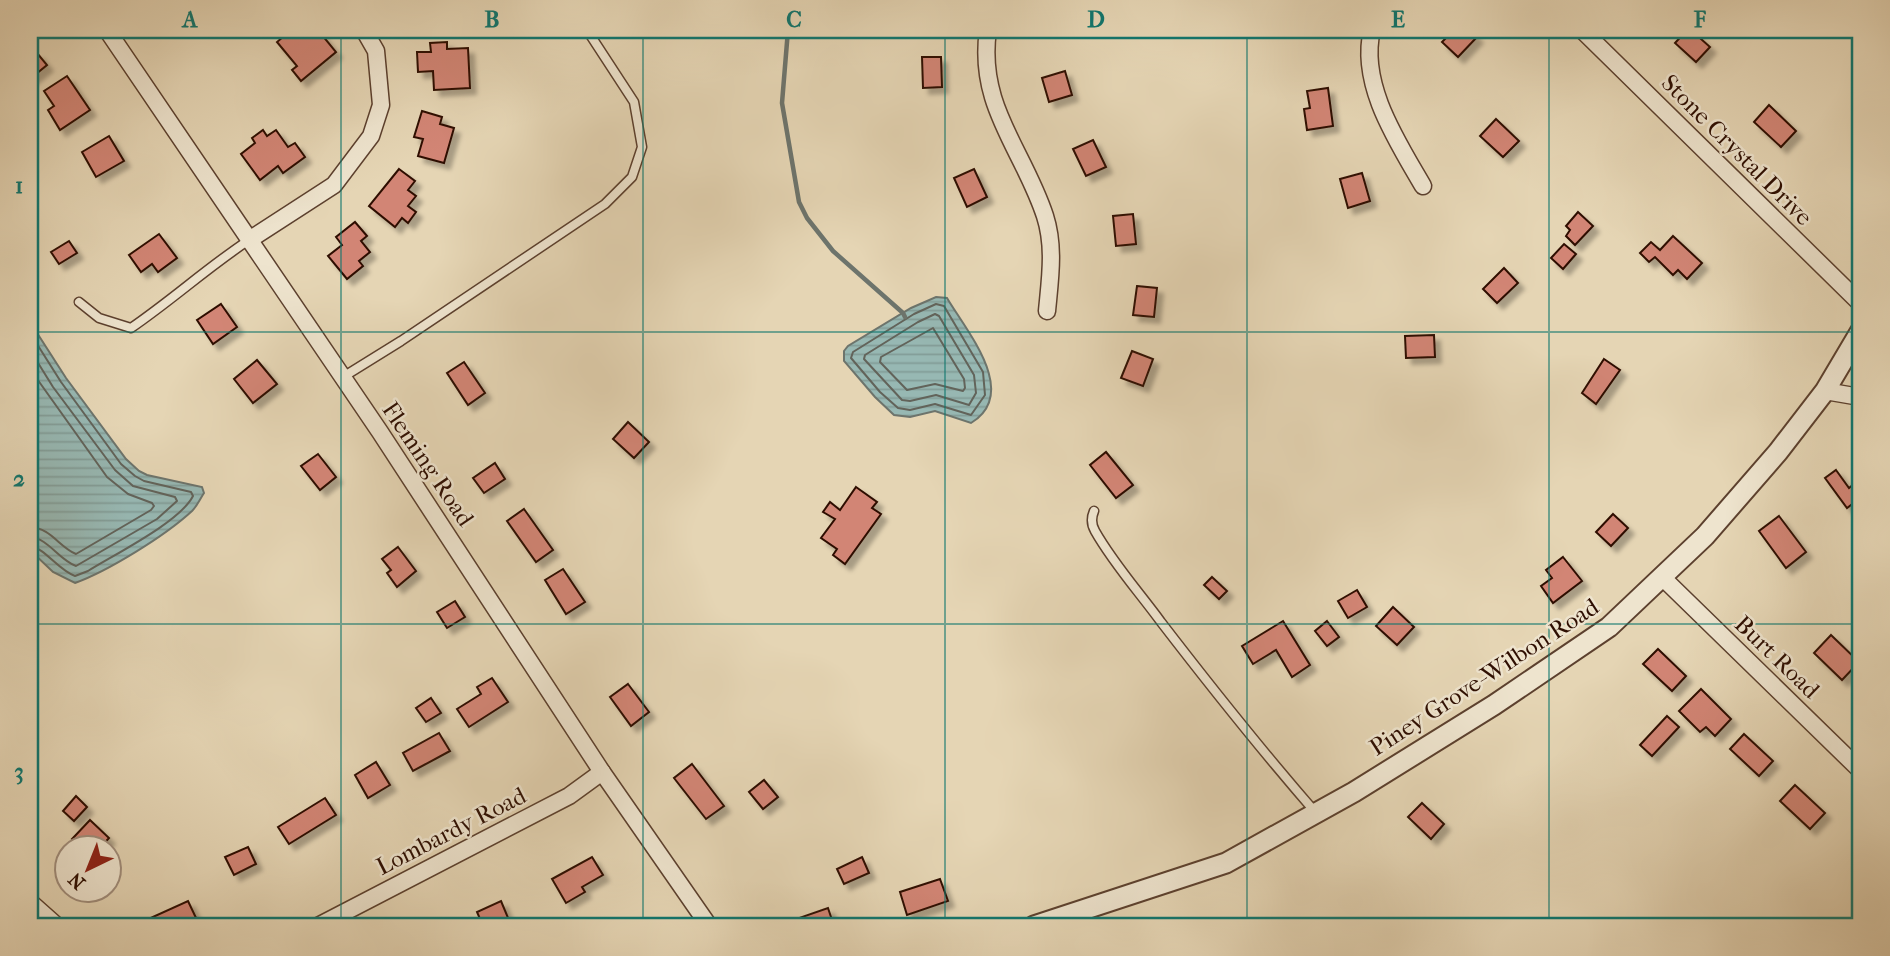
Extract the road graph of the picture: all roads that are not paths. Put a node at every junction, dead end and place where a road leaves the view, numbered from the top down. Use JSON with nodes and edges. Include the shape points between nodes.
{"nodes":[{"id":1,"x":107,"y":30,"type":"edge"},
{"id":2,"x":364,"y":30,"type":"edge"},
{"id":3,"x":587,"y":30,"type":"edge"},
{"id":4,"x":988,"y":30,"type":"edge"},
{"id":5,"x":1372,"y":30,"type":"edge"},
{"id":6,"x":1583,"y":30,"type":"edge"},
{"id":7,"x":1423,"y":186,"type":"dead end"},
{"id":8,"x":249,"y":240,"type":"junction"},
{"id":9,"x":79,"y":302,"type":"dead end"},
{"id":10,"x":1860,"y":303,"type":"edge"},
{"id":11,"x":1046,"y":311,"type":"dead end"},
{"id":12,"x":1860,"y":332,"type":"edge"},
{"id":13,"x":342,"y":377,"type":"junction"},
{"id":14,"x":1825,"y":391,"type":"junction"},
{"id":15,"x":1860,"y":397,"type":"edge"},
{"id":16,"x":1094,"y":510,"type":"dead end"},
{"id":17,"x":1662,"y":577,"type":"junction"},
{"id":18,"x":1860,"y":770,"type":"edge"},
{"id":19,"x":602,"y":772,"type":"junction"},
{"id":20,"x":1316,"y":813,"type":"junction"},
{"id":21,"x":30,"y":902,"type":"edge"},
{"id":22,"x":57,"y":926,"type":"edge"},
{"id":23,"x":318,"y":926,"type":"edge"},
{"id":24,"x":709,"y":926,"type":"edge"},
{"id":25,"x":1034,"y":926,"type":"edge"}],
"edges":[{"from":1,"to":8,"type":"street","name":"Fleming Road"},
{"from":2,"to":8,"type":"street","via":[[376,51],[381,105],[371,136],[334,185]]},
{"from":3,"to":13,"type":"lane","via":[[634,102],[642,146],[632,177],[605,204]]},
{"from":4,"to":11,"type":"street","via":[[987,80],[999,118],[1045,217],[1052,256]]},
{"from":5,"to":7,"type":"street","via":[[1369,44],[1375,91],[1389,129]]},
{"from":6,"to":10,"type":"street","name":"Stone Crystal Drive"},
{"from":8,"to":9,"type":"lane","via":[[131,328],[99,318]]},
{"from":8,"to":13,"type":"street","name":"Fleming Road"},
{"from":12,"to":14,"type":"street","name":"Piney Grove-Wilbon Road"},
{"from":13,"to":19,"type":"street","name":"Fleming Road"},
{"from":14,"to":15,"type":"street"},
{"from":14,"to":17,"type":"street","name":"Piney Grove-Wilbon Road","via":[[1706,536]]},
{"from":16,"to":20,"type":"lane","via":[[1093,528],[1117,563]]},
{"from":17,"to":18,"type":"street","name":"Burt Road"},
{"from":17,"to":20,"type":"street","name":"Piney Grove-Wilbon Road","via":[[1609,627],[1483,712]]},
{"from":19,"to":23,"type":"street","name":"Lombardy Road","via":[[569,796]]},
{"from":19,"to":24,"type":"street","name":"Fleming Road"},
{"from":20,"to":25,"type":"street","name":"Piney Grove-Wilbon Road","via":[[1226,863]]},
{"from":21,"to":22,"type":"street"}]}
